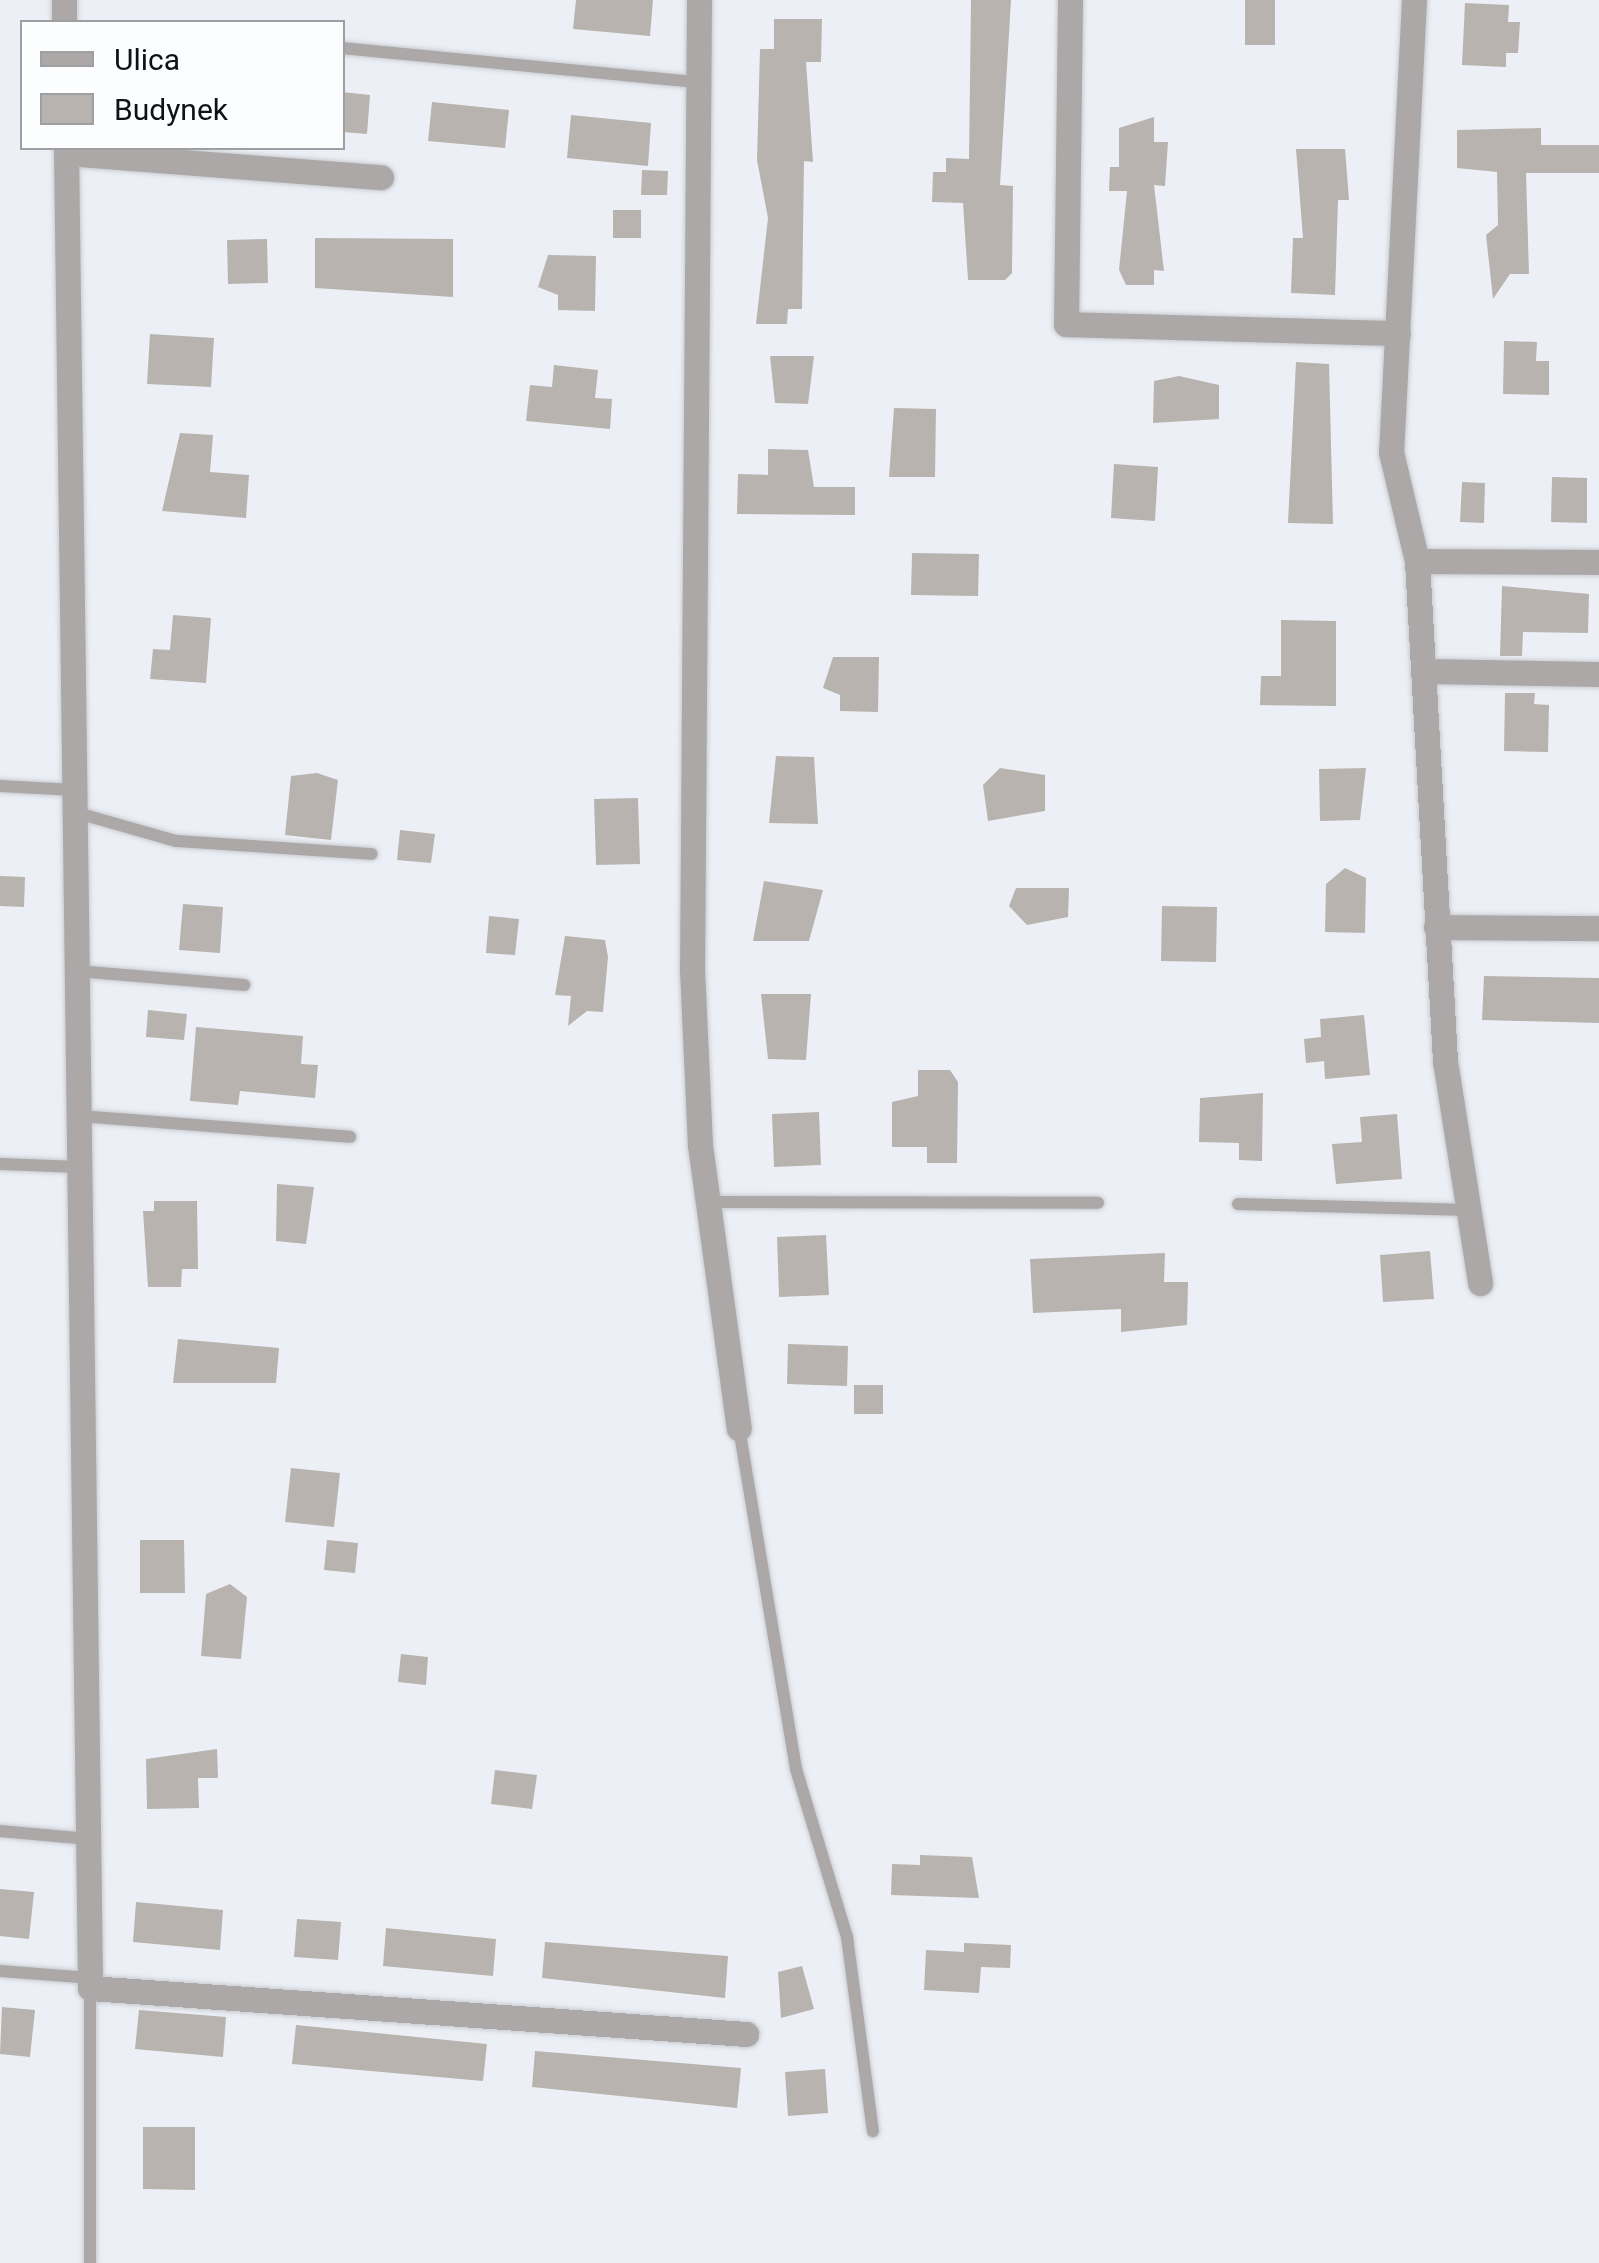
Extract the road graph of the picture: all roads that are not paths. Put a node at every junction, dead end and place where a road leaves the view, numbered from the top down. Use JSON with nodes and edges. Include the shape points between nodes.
{"nodes":[{"id":1,"x":699,"y":0,"type":"edge"},
{"id":2,"x":1070,"y":0,"type":"edge"},
{"id":3,"x":1414,"y":0,"type":"edge"},
{"id":4,"x":345,"y":48,"type":"edge"},
{"id":5,"x":698,"y":82,"type":"junction"},
{"id":6,"x":66,"y":150,"type":"edge"},
{"id":7,"x":381,"y":177,"type":"dead end"},
{"id":8,"x":1398,"y":333,"type":"junction"},
{"id":9,"x":1417,"y":561,"type":"junction"},
{"id":10,"x":1599,"y":562,"type":"edge"},
{"id":11,"x":1424,"y":671,"type":"junction"},
{"id":12,"x":1599,"y":674,"type":"edge"},
{"id":13,"x":0,"y":786,"type":"edge"},
{"id":14,"x":74,"y":801,"type":"junction"},
{"id":15,"x":372,"y":854,"type":"dead end"},
{"id":16,"x":1436,"y":927,"type":"junction"},
{"id":17,"x":1599,"y":928,"type":"edge"},
{"id":18,"x":77,"y":971,"type":"junction"},
{"id":19,"x":244,"y":985,"type":"dead end"},
{"id":20,"x":79,"y":1116,"type":"junction"},
{"id":21,"x":350,"y":1137,"type":"dead end"},
{"id":22,"x":0,"y":1164,"type":"edge"},
{"id":23,"x":80,"y":1167,"type":"junction"},
{"id":24,"x":708,"y":1202,"type":"junction"},
{"id":25,"x":1098,"y":1203,"type":"dead end"},
{"id":26,"x":1238,"y":1204,"type":"dead end"},
{"id":27,"x":1468,"y":1210,"type":"junction"},
{"id":28,"x":1480,"y":1283,"type":"dead end"},
{"id":29,"x":739,"y":1428,"type":"joint"},
{"id":30,"x":0,"y":1831,"type":"edge"},
{"id":31,"x":89,"y":1840,"type":"junction"},
{"id":32,"x":0,"y":1971,"type":"edge"},
{"id":33,"x":90,"y":1983,"type":"junction"},
{"id":34,"x":746,"y":2034,"type":"dead end"},
{"id":35,"x":873,"y":2131,"type":"dead end"},
{"id":36,"x":90,"y":2263,"type":"edge"}],
"edges":[{"from":1,"to":5,"type":"street"},
{"from":2,"to":8,"type":"street","via":[[1066,324]]},
{"from":3,"to":8,"type":"street"},
{"from":4,"to":5,"type":"lane"},
{"from":5,"to":24,"type":"street","via":[[692,969]]},
{"from":6,"to":7,"type":"street"},
{"from":6,"to":14,"type":"street"},
{"from":8,"to":9,"type":"street","via":[[1391,452]]},
{"from":9,"to":10,"type":"street"},
{"from":9,"to":11,"type":"street"},
{"from":11,"to":12,"type":"street"},
{"from":11,"to":16,"type":"street"},
{"from":13,"to":14,"type":"lane"},
{"from":14,"to":15,"type":"lane","via":[[176,841]]},
{"from":14,"to":18,"type":"street"},
{"from":16,"to":17,"type":"street"},
{"from":16,"to":27,"type":"street"},
{"from":18,"to":19,"type":"lane"},
{"from":18,"to":20,"type":"street"},
{"from":20,"to":21,"type":"lane"},
{"from":20,"to":23,"type":"street"},
{"from":22,"to":23,"type":"lane"},
{"from":23,"to":31,"type":"street"},
{"from":24,"to":25,"type":"lane"},
{"from":24,"to":29,"type":"street"},
{"from":26,"to":27,"type":"lane"},
{"from":27,"to":28,"type":"street"},
{"from":29,"to":35,"type":"lane","via":[[796,1769],[847,1937]]},
{"from":30,"to":31,"type":"lane"},
{"from":31,"to":33,"type":"street"},
{"from":32,"to":33,"type":"lane"},
{"from":33,"to":34,"type":"street"},
{"from":33,"to":36,"type":"lane"}]}
